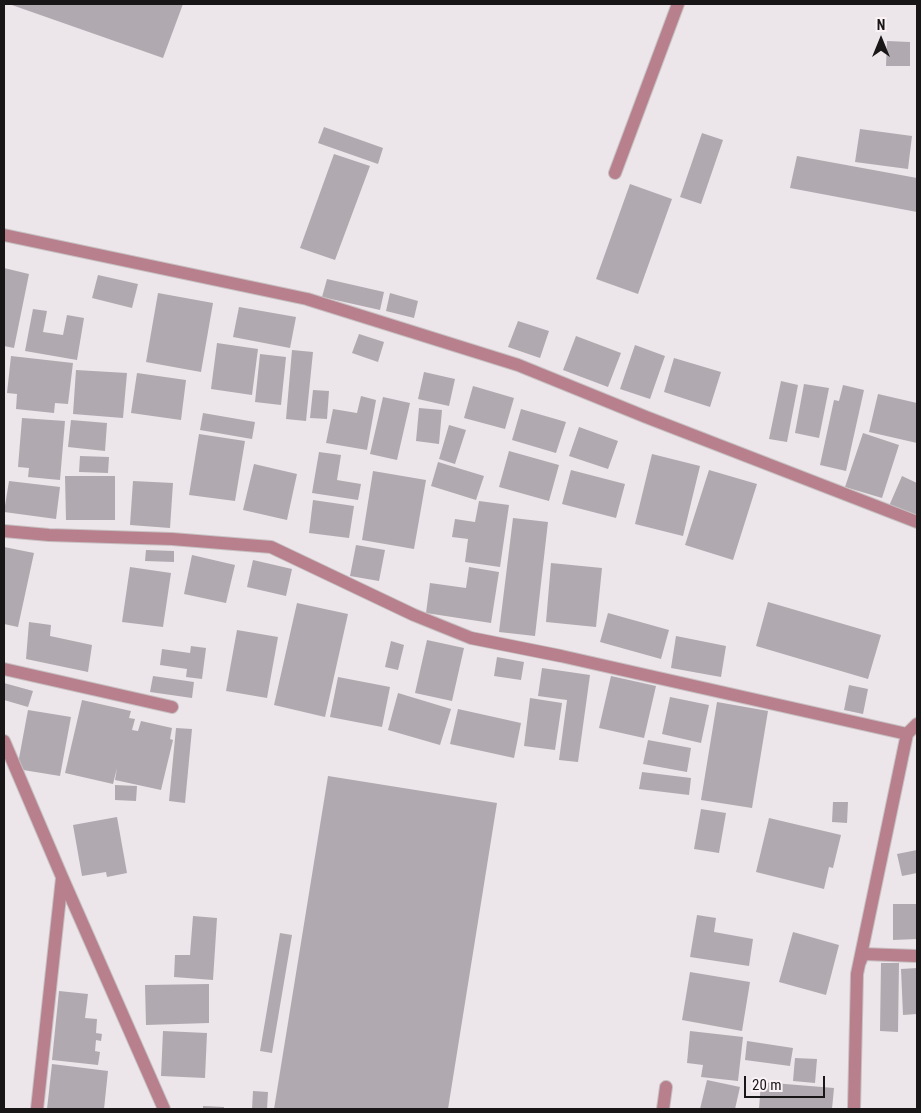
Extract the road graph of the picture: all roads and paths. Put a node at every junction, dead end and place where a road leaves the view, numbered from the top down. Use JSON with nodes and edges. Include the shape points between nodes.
{"nodes":[{"id":1,"x":678,"y":4,"type":"edge"},
{"id":2,"x":615,"y":173,"type":"dead end"},
{"id":3,"x":4,"y":235,"type":"edge"},
{"id":4,"x":917,"y":522,"type":"edge"},
{"id":5,"x":4,"y":531,"type":"edge"},
{"id":6,"x":4,"y":670,"type":"edge"},
{"id":7,"x":172,"y":707,"type":"dead end"},
{"id":8,"x":917,"y":724,"type":"edge"},
{"id":9,"x":907,"y":734,"type":"junction"},
{"id":10,"x":4,"y":741,"type":"edge"},
{"id":11,"x":62,"y":877,"type":"junction"},
{"id":12,"x":917,"y":956,"type":"edge"},
{"id":13,"x":857,"y":974,"type":"junction"},
{"id":14,"x":666,"y":1087,"type":"dead end"},
{"id":15,"x":37,"y":1109,"type":"edge"},
{"id":16,"x":164,"y":1109,"type":"edge"},
{"id":17,"x":663,"y":1109,"type":"edge"},
{"id":18,"x":854,"y":1109,"type":"edge"}],
"edges":[{"from":1,"to":2,"type":"street"},
{"from":3,"to":4,"type":"street","via":[[307,299],[518,365]]},
{"from":5,"to":9,"type":"street","via":[[271,547],[414,615],[471,638]]},
{"from":6,"to":7,"type":"street"},
{"from":8,"to":9,"type":"street"},
{"from":9,"to":13,"type":"street"},
{"from":10,"to":11,"type":"street"},
{"from":11,"to":15,"type":"street"},
{"from":11,"to":16,"type":"street"},
{"from":12,"to":13,"type":"street","via":[[863,954]]},
{"from":13,"to":18,"type":"street"},
{"from":14,"to":17,"type":"street"}]}
